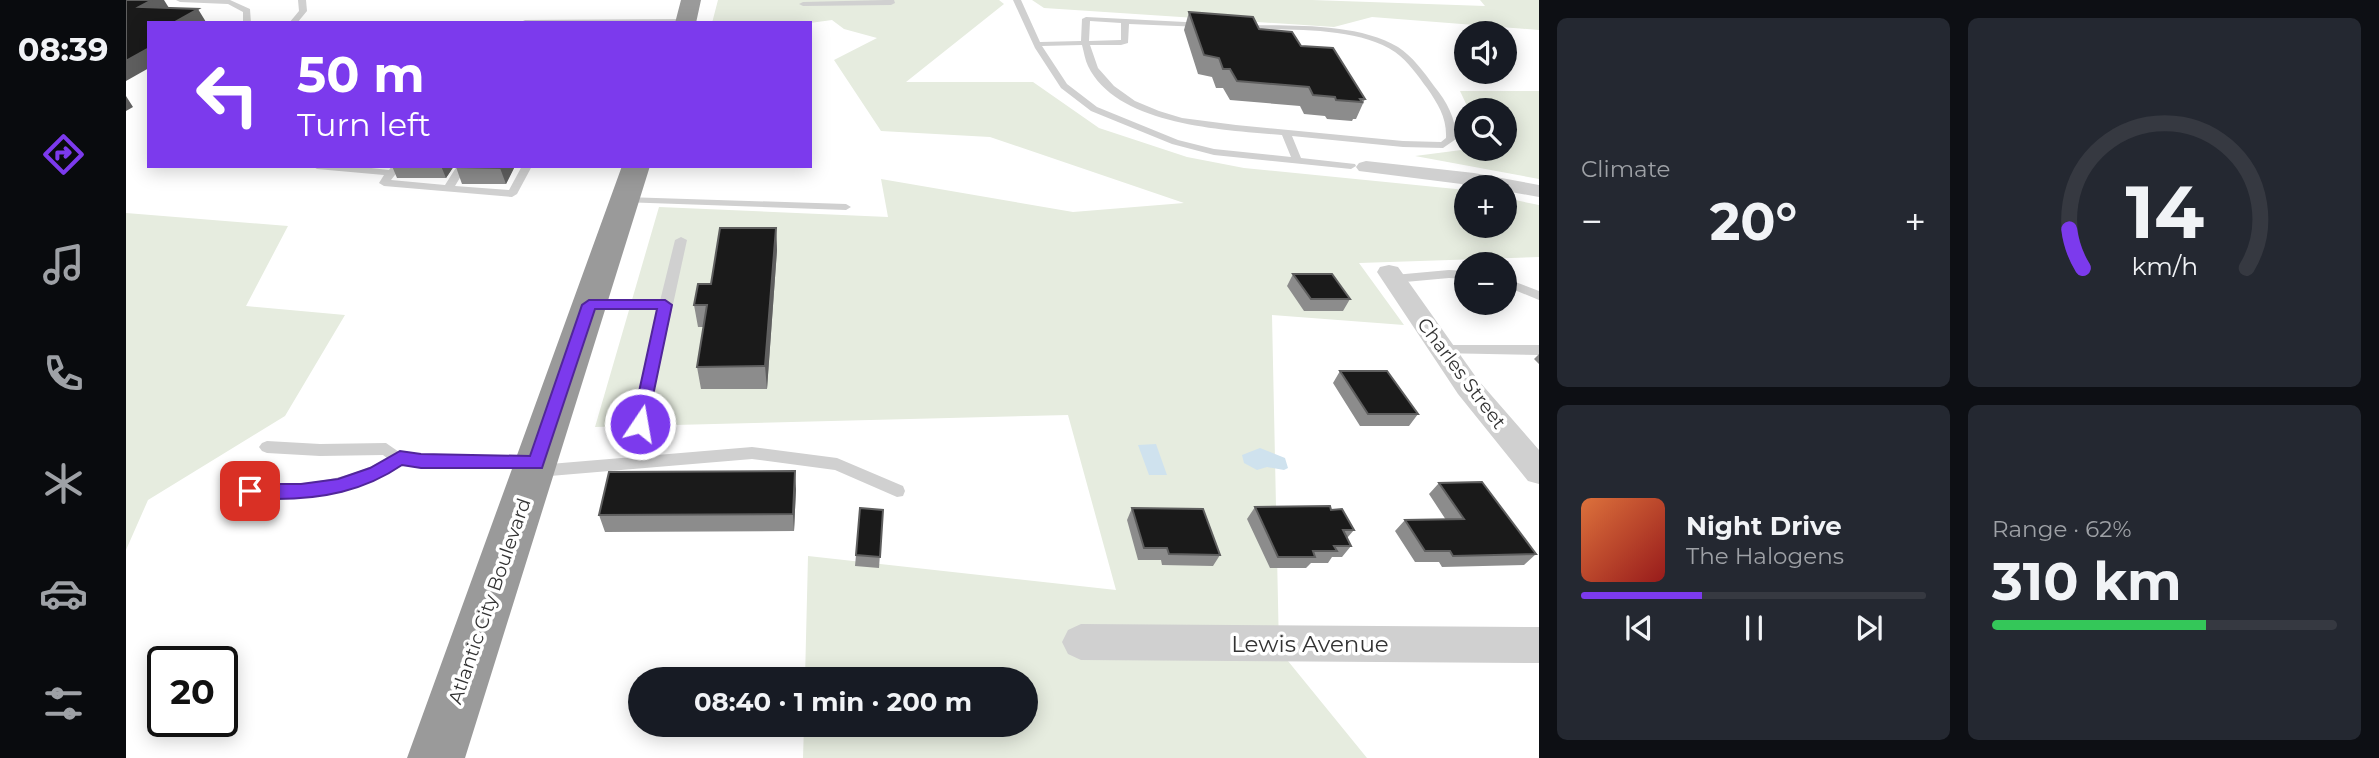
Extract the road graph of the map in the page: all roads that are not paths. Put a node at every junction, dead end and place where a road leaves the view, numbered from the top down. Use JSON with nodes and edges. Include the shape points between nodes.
{"nodes":[{"id":1,"x":180,"y":0,"type":"edge"},
{"id":2,"x":302,"y":0,"type":"edge"},
{"id":3,"x":691,"y":0,"type":"edge"},
{"id":4,"x":890,"y":0,"type":"edge"},
{"id":5,"x":1017,"y":0,"type":"edge"},
{"id":6,"x":803,"y":4,"type":"dead end"},
{"id":7,"x":247,"y":21,"type":"edge"},
{"id":8,"x":295,"y":21,"type":"edge"},
{"id":9,"x":686,"y":21,"type":"edge"},
{"id":10,"x":1125,"y":21,"type":"junction"},
{"id":11,"x":1215,"y":26,"type":"edge"},
{"id":12,"x":1228,"y":26,"type":"edge"},
{"id":13,"x":1085,"y":43,"type":"junction"},
{"id":14,"x":1037,"y":44,"type":"junction"},
{"id":15,"x":1286,"y":132,"type":"junction"},
{"id":16,"x":1298,"y":162,"type":"junction"},
{"id":17,"x":1359,"y":167,"type":"joint"},
{"id":18,"x":368,"y":168,"type":"edge"},
{"id":19,"x":461,"y":168,"type":"edge"},
{"id":20,"x":526,"y":168,"type":"edge"},
{"id":21,"x":394,"y":169,"type":"edge"},
{"id":22,"x":630,"y":183,"type":"edge"},
{"id":23,"x":448,"y":189,"type":"junction"},
{"id":24,"x":1539,"y":191,"type":"edge"},
{"id":25,"x":846,"y":206,"type":"dead end"},
{"id":26,"x":681,"y":240,"type":"dead end"},
{"id":27,"x":1454,"y":274,"type":"edge"},
{"id":28,"x":1392,"y":276,"type":"joint"},
{"id":29,"x":1517,"y":287,"type":"edge"},
{"id":30,"x":1539,"y":296,"type":"edge"},
{"id":31,"x":589,"y":305,"type":"junction"},
{"id":32,"x":665,"y":305,"type":"junction"},
{"id":33,"x":1443,"y":350,"type":"junction"},
{"id":34,"x":1539,"y":350,"type":"edge"},
{"id":35,"x":640,"y":424,"type":"dead end"},
{"id":36,"x":268,"y":447,"type":"dead end"},
{"id":37,"x":400,"y":458,"type":"junction"},
{"id":38,"x":534,"y":467,"type":"junction"},
{"id":39,"x":1539,"y":472,"type":"edge"},
{"id":40,"x":250,"y":491,"type":"dead end"},
{"id":41,"x":897,"y":491,"type":"dead end"},
{"id":42,"x":1081,"y":642,"type":"dead end"},
{"id":43,"x":1539,"y":645,"type":"edge"},
{"id":44,"x":436,"y":758,"type":"edge"}],
"edges":[{"from":1,"to":7,"type":"lane","via":[[244,4]]},
{"from":2,"to":8,"type":"lane","via":[[303,11]]},
{"from":3,"to":9,"type":"highway"},
{"from":4,"to":6,"type":"lane"},
{"from":5,"to":14,"type":"lane"},
{"from":10,"to":11,"type":"lane"},
{"from":10,"to":13,"type":"lane","via":[[1125,41]]},
{"from":10,"to":13,"type":"lane","via":[[1086,19]]},
{"from":12,"to":15,"type":"lane","via":[[1350,34],[1385,43],[1398,50],[1430,85],[1452,127],[1451,139],[1443,145]]},
{"from":13,"to":14,"type":"lane"},
{"from":13,"to":15,"type":"lane","via":[[1094,68],[1111,88],[1158,113],[1193,124]]},
{"from":14,"to":16,"type":"lane","via":[[1064,86],[1094,109],[1175,142],[1214,152]]},
{"from":15,"to":16,"type":"lane"},
{"from":16,"to":17,"type":"lane"},
{"from":17,"to":24,"type":"street"},
{"from":18,"to":21,"type":"lane"},
{"from":19,"to":23,"type":"lane"},
{"from":20,"to":23,"type":"lane","via":[[512,194]]},
{"from":21,"to":23,"type":"lane","via":[[384,183]]},
{"from":22,"to":25,"type":"lane"},
{"from":22,"to":31,"type":"highway","name":"Atlantic City Boulevard"},
{"from":26,"to":32,"type":"lane"},
{"from":27,"to":28,"type":"lane"},
{"from":28,"to":33,"type":"street","name":"Charles Street"},
{"from":29,"to":30,"type":"lane"},
{"from":31,"to":32,"type":"lane"},
{"from":31,"to":38,"type":"highway","name":"Atlantic City Boulevard"},
{"from":32,"to":35,"type":"lane"},
{"from":33,"to":34,"type":"lane"},
{"from":33,"to":39,"type":"street","name":"Charles Street"},
{"from":36,"to":37,"type":"lane","via":[[386,449]]},
{"from":37,"to":38,"type":"lane"},
{"from":37,"to":40,"type":"lane","via":[[377,473],[339,487]]},
{"from":38,"to":41,"type":"lane","via":[[752,453],[837,464]]},
{"from":38,"to":44,"type":"highway","name":"Atlantic City Boulevard"},
{"from":42,"to":43,"type":"street","name":"Lewis Avenue"}]}
